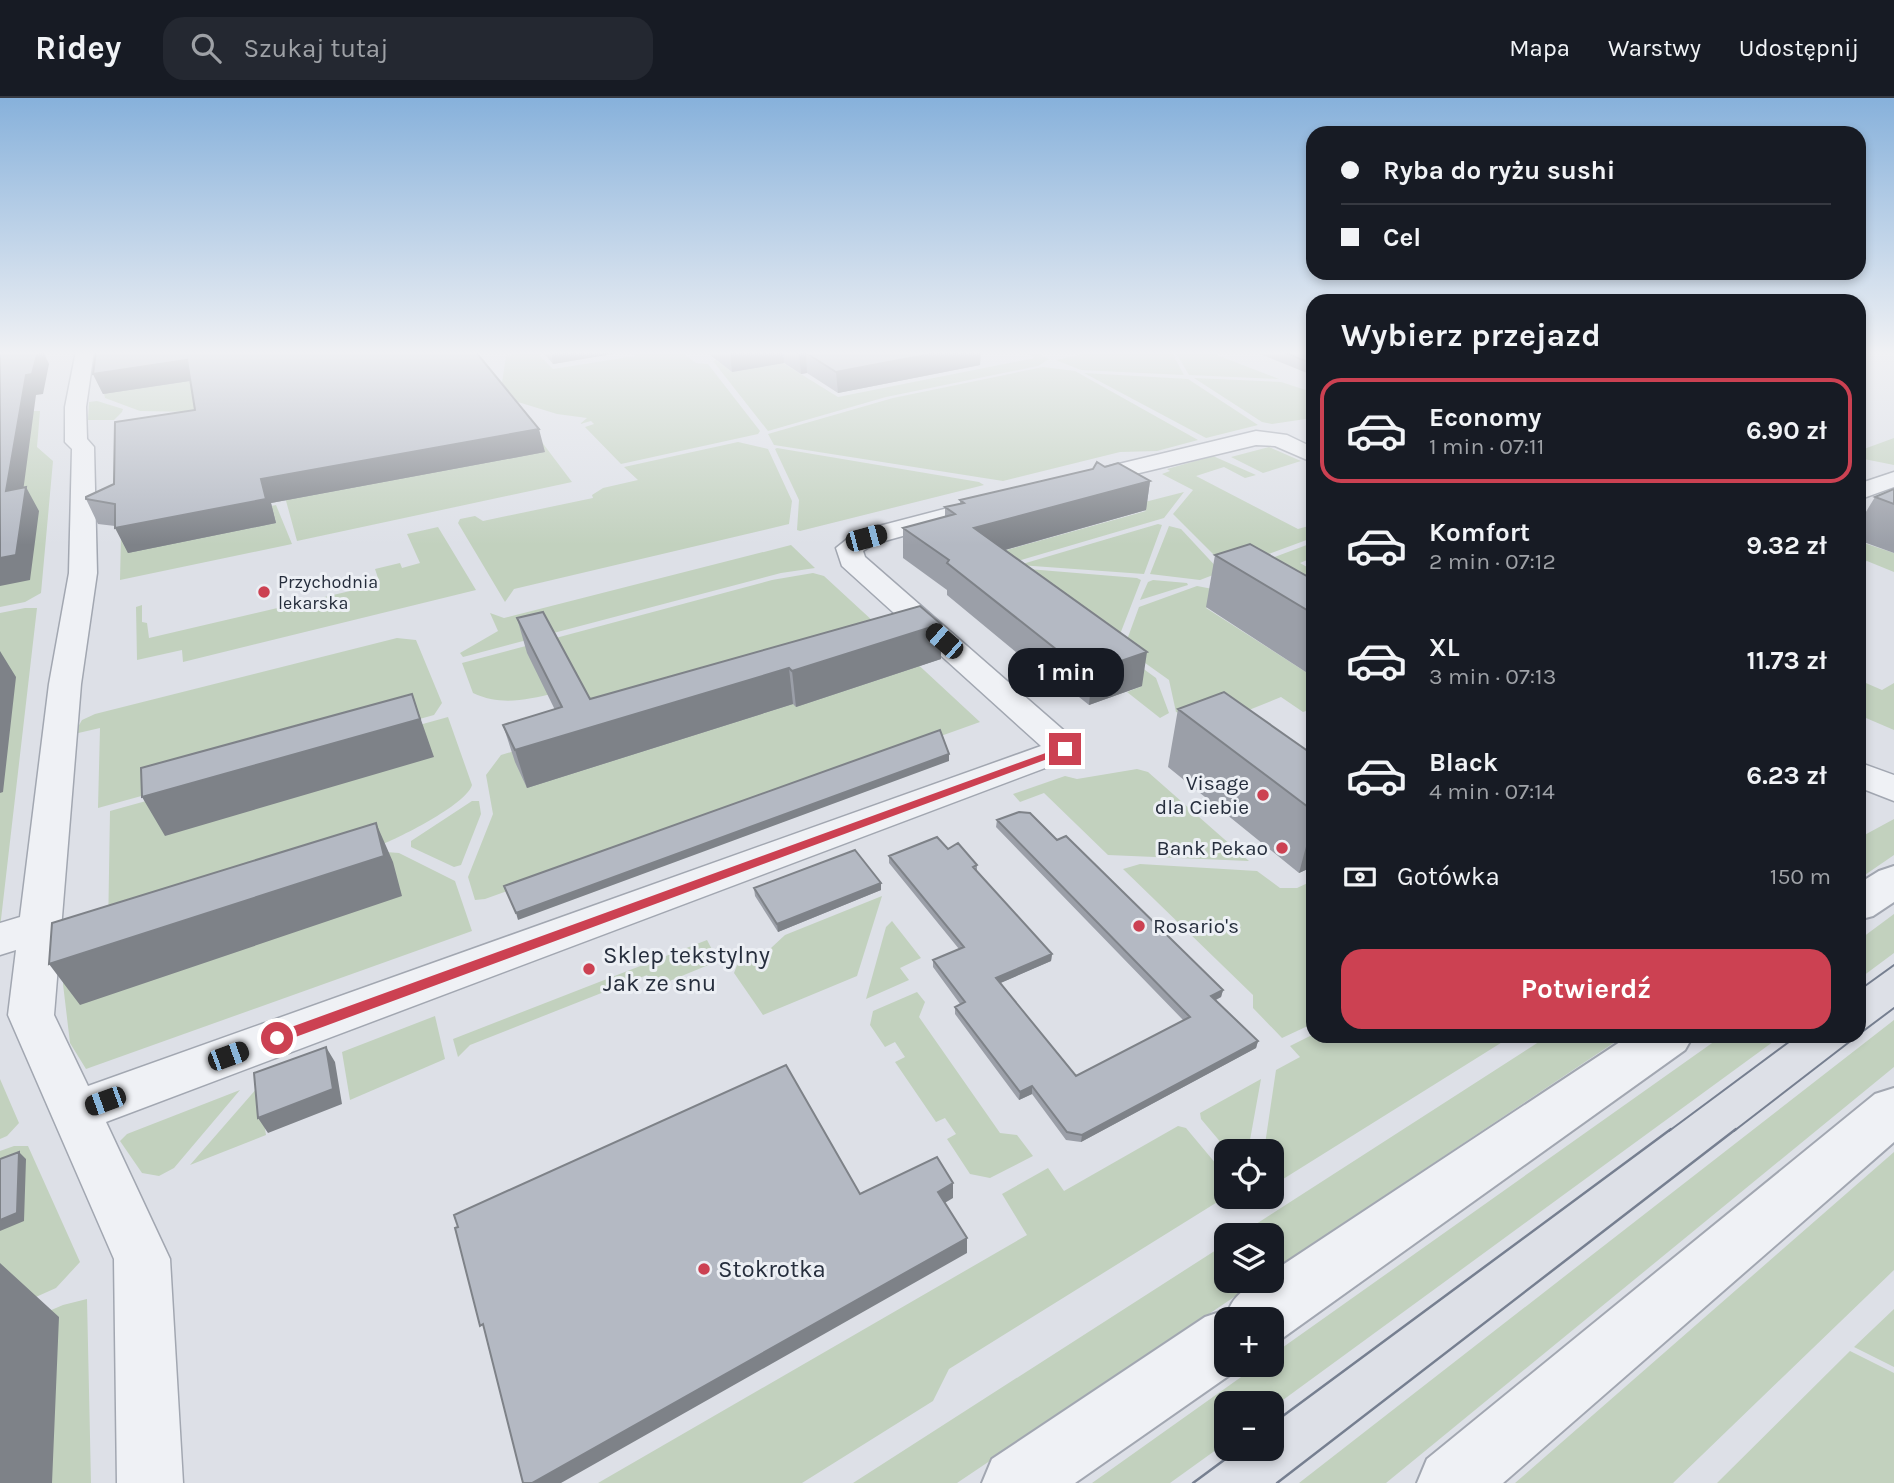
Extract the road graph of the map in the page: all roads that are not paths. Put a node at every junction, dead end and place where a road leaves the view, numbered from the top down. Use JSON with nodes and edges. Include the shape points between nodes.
{"nodes":[{"id":1,"x":76,"y":416,"type":"edge"},
{"id":2,"x":1306,"y":452,"type":"edge"},
{"id":3,"x":1894,"y":479,"type":"edge"},
{"id":4,"x":1062,"y":485,"type":"edge"},
{"id":5,"x":1866,"y":490,"type":"edge"},
{"id":6,"x":1023,"y":495,"type":"edge"},
{"id":7,"x":1866,"y":777,"type":"edge"},
{"id":8,"x":1894,"y":789,"type":"edge"},
{"id":9,"x":1894,"y":881,"type":"edge"},
{"id":10,"x":1866,"y":900,"type":"edge"},
{"id":11,"x":19,"y":933,"type":"edge"},
{"id":12,"x":1658,"y":1043,"type":"edge"},
{"id":13,"x":1894,"y":1110,"type":"edge"},
{"id":14,"x":75,"y":1112,"type":"junction"},
{"id":15,"x":1274,"y":1307,"type":"edge"},
{"id":16,"x":1214,"y":1348,"type":"edge"},
{"id":17,"x":150,"y":1483,"type":"edge"},
{"id":18,"x":1016,"y":1483,"type":"edge"},
{"id":19,"x":1451,"y":1483,"type":"edge"}],
"edges":[{"from":1,"to":11,"type":"street","via":[[76,442],[83,447],[83,573]]},
{"from":2,"to":4,"type":"street","via":[[1279,440],[1256,438]]},
{"from":3,"to":5,"type":"street"},
{"from":6,"to":14,"type":"street","via":[[866,538],[849,548],[852,560],[1065,749]]},
{"from":7,"to":8,"type":"street"},
{"from":9,"to":10,"type":"street"},
{"from":11,"to":14,"type":"street","via":[[31,1015]]},
{"from":12,"to":15,"type":"street"},
{"from":13,"to":19,"type":"street"},
{"from":14,"to":17,"type":"street","via":[[142,1259]]},
{"from":16,"to":18,"type":"street"}]}
